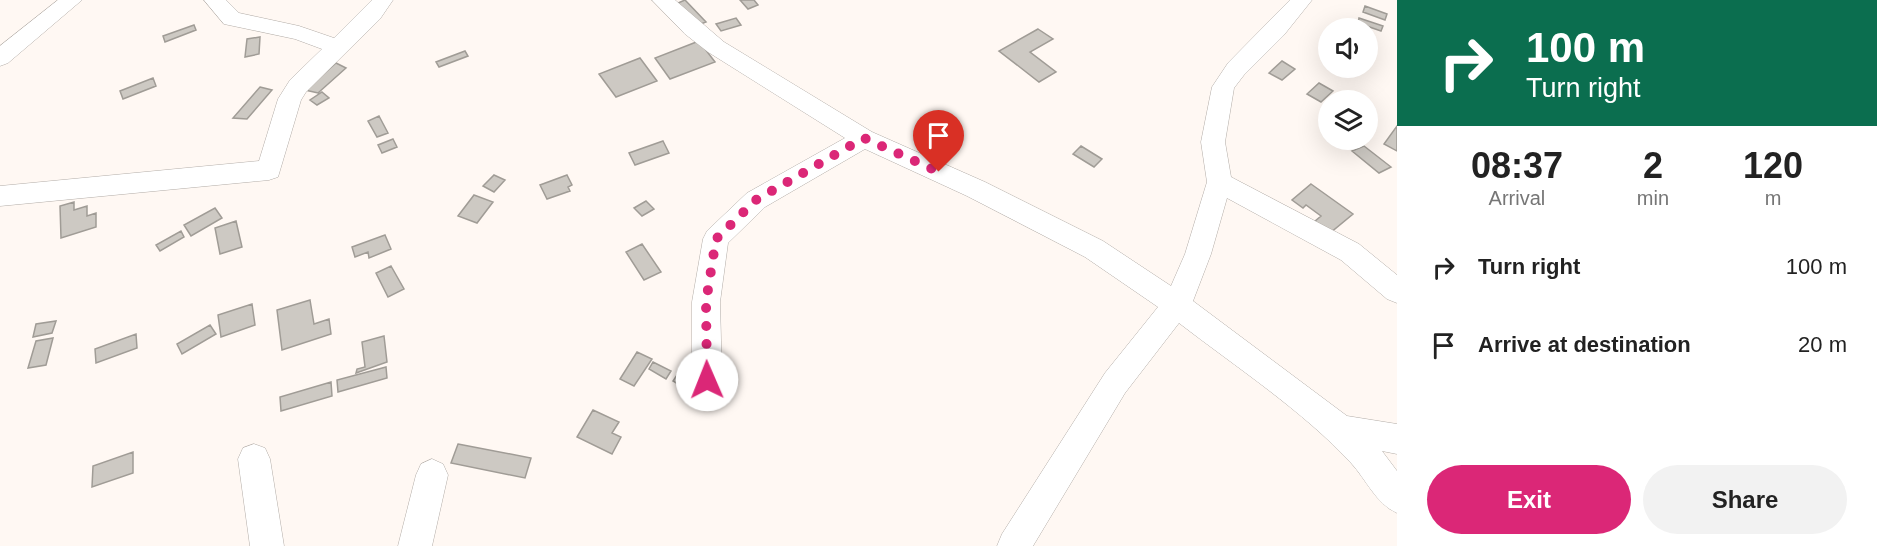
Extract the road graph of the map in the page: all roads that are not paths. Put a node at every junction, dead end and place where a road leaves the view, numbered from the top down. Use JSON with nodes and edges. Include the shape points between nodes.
{"nodes":[{"id":1,"x":72,"y":0,"type":"edge"},
{"id":2,"x":213,"y":0,"type":"edge"},
{"id":3,"x":384,"y":0,"type":"edge"},
{"id":4,"x":662,"y":0,"type":"edge"},
{"id":5,"x":1302,"y":0,"type":"edge"},
{"id":6,"x":338,"y":47,"type":"junction"},
{"id":7,"x":0,"y":58,"type":"edge"},
{"id":8,"x":864,"y":138,"type":"junction"},
{"id":9,"x":1219,"y":182,"type":"junction"},
{"id":10,"x":0,"y":196,"type":"edge"},
{"id":11,"x":1397,"y":291,"type":"edge"},
{"id":12,"x":1177,"y":305,"type":"junction"},
{"id":13,"x":707,"y":380,"type":"dead end"},
{"id":14,"x":1340,"y":429,"type":"junction"},
{"id":15,"x":1397,"y":439,"type":"edge"},
{"id":16,"x":254,"y":459,"type":"dead end"},
{"id":17,"x":432,"y":475,"type":"dead end"},
{"id":18,"x":1397,"y":497,"type":"edge"},
{"id":19,"x":267,"y":546,"type":"edge"},
{"id":20,"x":416,"y":546,"type":"edge"},
{"id":21,"x":1014,"y":546,"type":"edge"}],
"edges":[{"from":1,"to":7,"type":"street"},
{"from":2,"to":6,"type":"street","via":[[232,19],[299,33]]},
{"from":3,"to":6,"type":"street"},
{"from":4,"to":8,"type":"street","via":[[716,47]]},
{"from":5,"to":9,"type":"street","via":[[1223,87],[1213,142]]},
{"from":6,"to":10,"type":"street","via":[[290,99],[269,170]]},
{"from":8,"to":12,"type":"street","via":[[1094,249]]},
{"from":8,"to":13,"type":"street","via":[[756,200],[716,239],[706,302]]},
{"from":9,"to":11,"type":"street","via":[[1350,252]]},
{"from":9,"to":12,"type":"street","via":[[1198,254]]},
{"from":12,"to":14,"type":"street"},
{"from":12,"to":21,"type":"street","via":[[1115,383]]},
{"from":14,"to":15,"type":"street"},
{"from":14,"to":18,"type":"street"},
{"from":16,"to":19,"type":"street"},
{"from":17,"to":20,"type":"street"}]}
